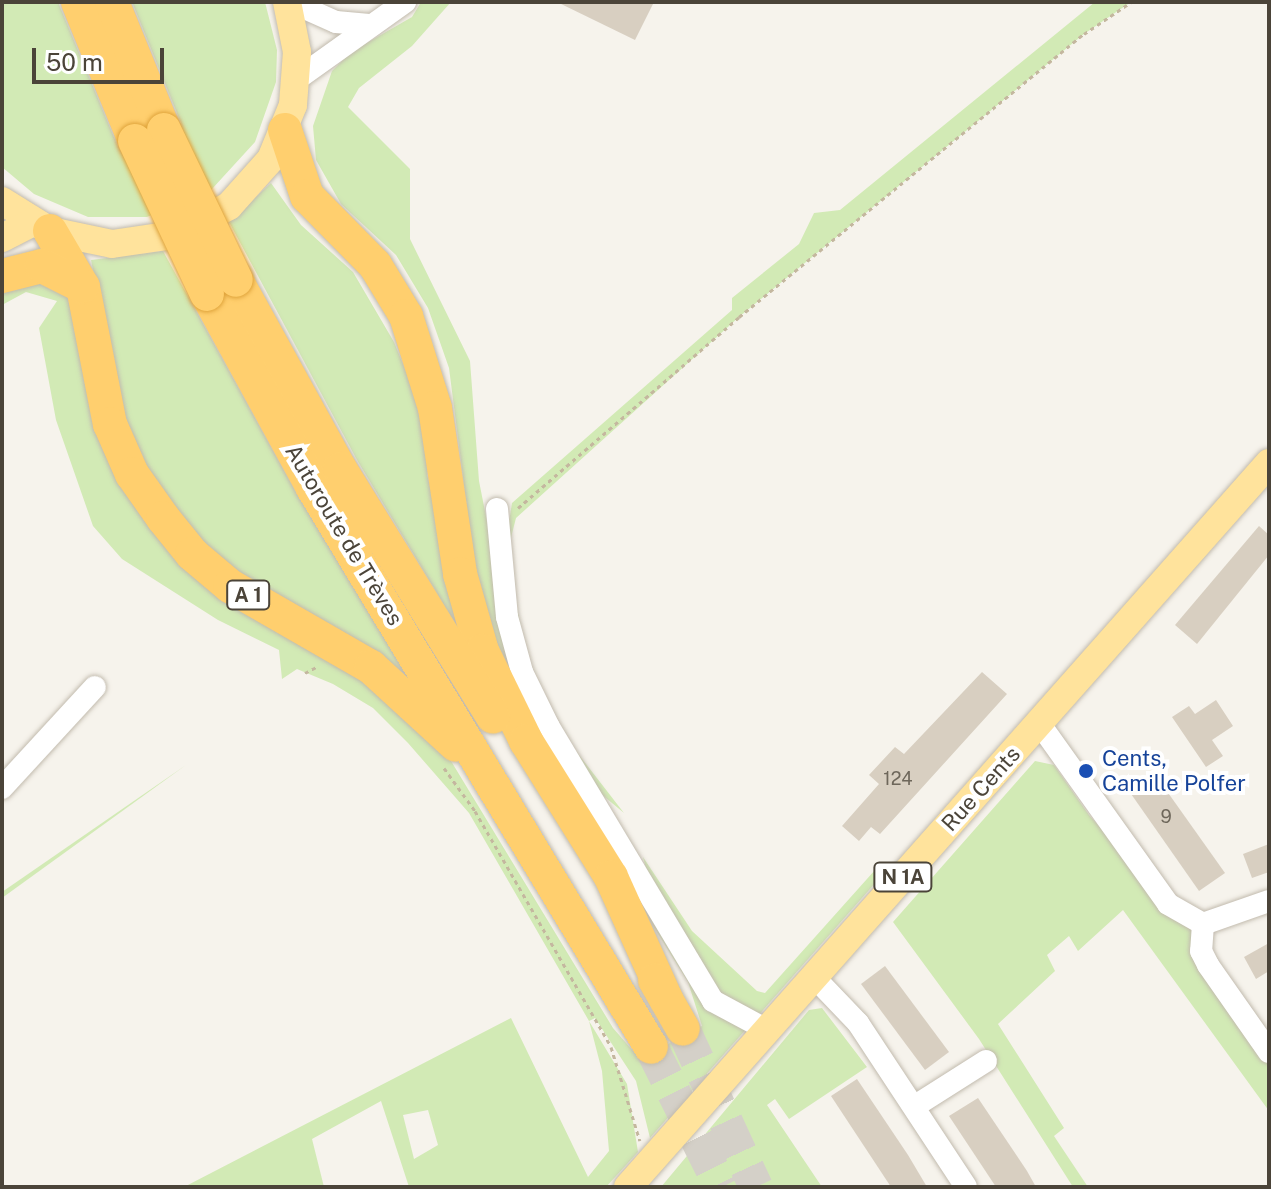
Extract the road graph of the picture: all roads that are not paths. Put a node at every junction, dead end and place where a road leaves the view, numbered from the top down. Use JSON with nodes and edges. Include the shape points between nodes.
{"nodes":[{"id":1,"x":78,"y":2,"type":"edge"},
{"id":2,"x":112,"y":2,"type":"edge"},
{"id":3,"x":289,"y":2,"type":"edge"},
{"id":4,"x":405,"y":2,"type":"edge"},
{"id":5,"x":372,"y":25,"type":"junction"},
{"id":6,"x":297,"y":79,"type":"junction"},
{"id":7,"x":285,"y":130,"type":"junction"},
{"id":8,"x":149,"y":135,"type":"junction"},
{"id":9,"x":2,"y":201,"type":"edge"},
{"id":10,"x":41,"y":227,"type":"junction"},
{"id":11,"x":2,"y":238,"type":"edge"},
{"id":12,"x":2,"y":276,"type":"edge"},
{"id":13,"x":83,"y":287,"type":"junction"},
{"id":14,"x":221,"y":287,"type":"junction"},
{"id":15,"x":1269,"y":463,"type":"edge"},
{"id":16,"x":497,"y":517,"type":"road end"},
{"id":17,"x":95,"y":687,"type":"dead end"},
{"id":18,"x":1039,"y":723,"type":"junction"},
{"id":19,"x":2,"y":788,"type":"edge"},
{"id":20,"x":557,"y":883,"type":"junction"},
{"id":21,"x":1269,"y":901,"type":"edge"},
{"id":22,"x":1203,"y":924,"type":"junction"},
{"id":23,"x":814,"y":977,"type":"junction"},
{"id":24,"x":666,"y":999,"type":"junction"},
{"id":25,"x":683,"y":1029,"type":"tunnel mouth"},
{"id":26,"x":767,"y":1030,"type":"junction"},
{"id":27,"x":651,"y":1047,"type":"tunnel mouth"},
{"id":28,"x":1269,"y":1052,"type":"edge"},
{"id":29,"x":986,"y":1061,"type":"dead end"},
{"id":30,"x":915,"y":1106,"type":"junction"},
{"id":31,"x":638,"y":1177,"type":"edge"},
{"id":32,"x":966,"y":1187,"type":"edge"}],
"edges":[{"from":1,"to":8,"type":"highway","name":"Autoroute de Trèves","number":"A 1"},
{"from":2,"to":8,"type":"highway","name":"Autoroute de Trèves","number":"A 1"},
{"from":3,"to":5,"type":"street","via":[[336,22]]},
{"from":3,"to":6,"type":"main road"},
{"from":4,"to":5,"type":"street"},
{"from":5,"to":6,"type":"street"},
{"from":6,"to":7,"type":"main road"},
{"from":7,"to":10,"type":"main road","via":[[252,184],[229,206],[174,235],[112,244]]},
{"from":7,"to":24,"type":"highway","via":[[307,196],[375,265],[406,316],[435,408],[460,574],[482,651],[526,741],[611,877]]},
{"from":8,"to":14,"type":"highway","name":"Autoroute de Trèves","number":"A 1","bridge":true},
{"from":9,"to":10,"type":"main road"},
{"from":10,"to":11,"type":"main road"},
{"from":10,"to":13,"type":"highway","number":"A 1"},
{"from":12,"to":13,"type":"highway","via":[[42,266]]},
{"from":13,"to":20,"type":"highway","number":"A 1","via":[[110,424],[132,474],[173,530],[230,586],[371,667],[422,707]]},
{"from":14,"to":20,"type":"highway","name":"Autoroute de Trèves","number":"A 1","via":[[313,488]]},
{"from":14,"to":24,"type":"highway","name":"Autoroute de Trèves","number":"A 1","via":[[340,469]]},
{"from":15,"to":18,"type":"main road","name":"Rue Cents","number":"N 1A"},
{"from":16,"to":26,"type":"street","via":[[507,617],[522,672],[549,727],[713,1001]]},
{"from":17,"to":19,"type":"street"},
{"from":18,"to":22,"type":"street","via":[[1156,890]]},
{"from":18,"to":23,"type":"main road","name":"Rue Cents","number":"N 1A"},
{"from":20,"to":27,"type":"highway","name":"Autoroute de Trèves","number":"A 1"},
{"from":21,"to":22,"type":"street"},
{"from":22,"to":28,"type":"street","via":[[1201,951],[1208,965]]},
{"from":23,"to":26,"type":"main road","name":"Rue Cents","number":"N 1A"},
{"from":23,"to":30,"type":"street","via":[[858,1023]]},
{"from":24,"to":25,"type":"highway","name":"Autoroute de Trèves","number":"A 1"},
{"from":26,"to":31,"type":"main road","name":"Rue Cents","number":"N 1A"},
{"from":29,"to":30,"type":"street"},
{"from":30,"to":32,"type":"street"}]}
